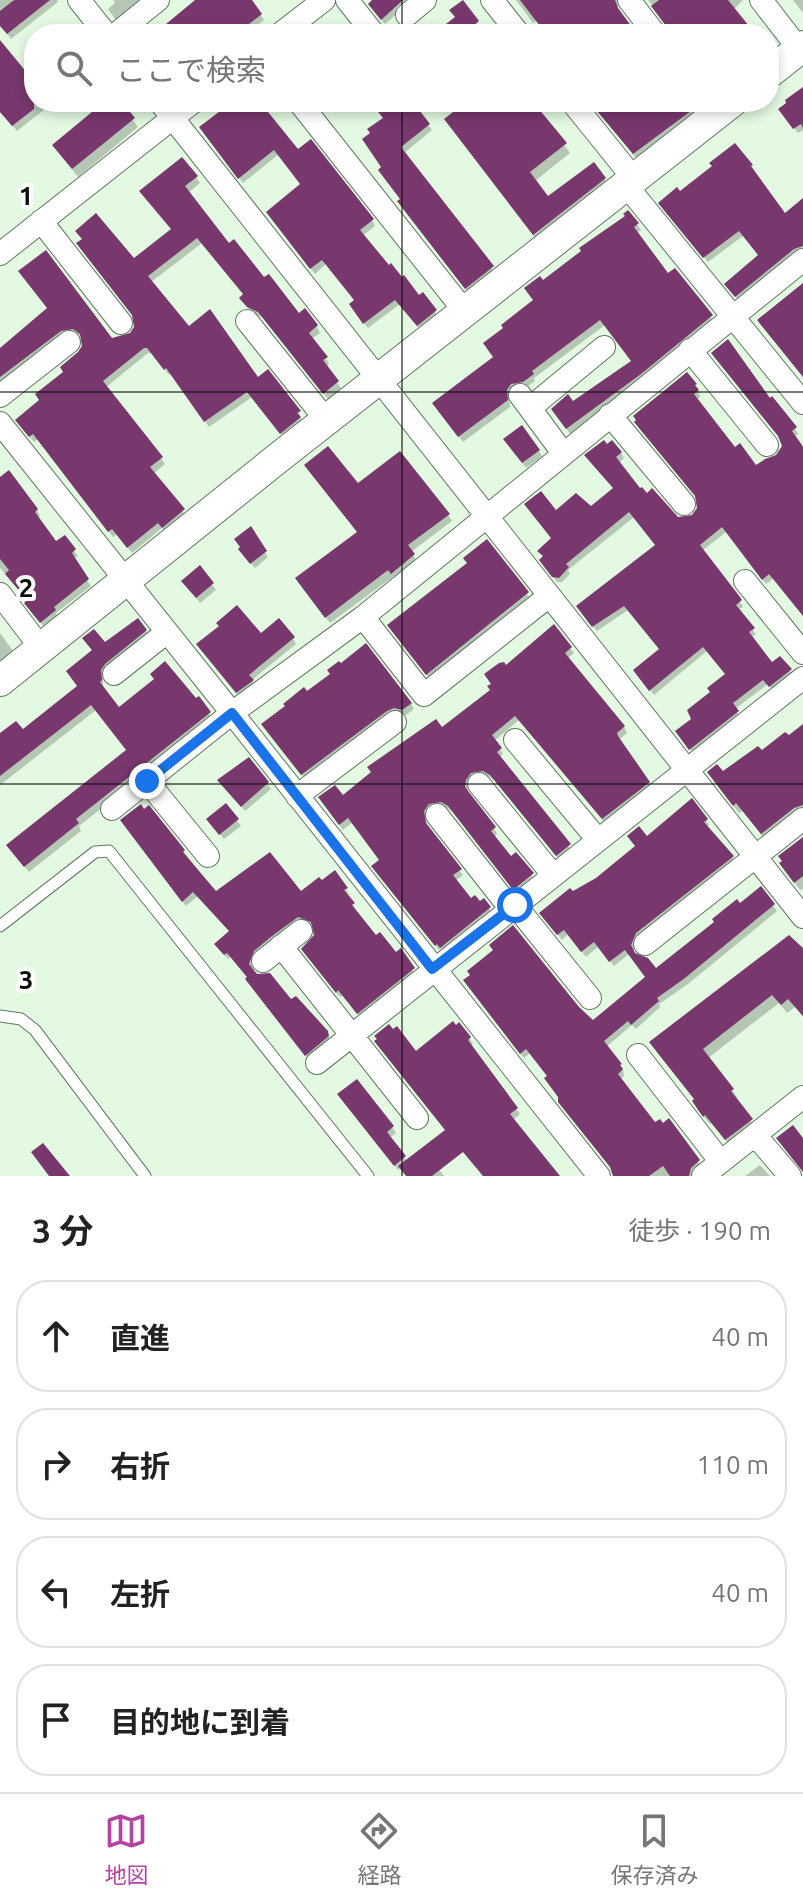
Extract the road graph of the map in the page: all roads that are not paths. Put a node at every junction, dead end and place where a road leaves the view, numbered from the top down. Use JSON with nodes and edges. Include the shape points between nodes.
{"nodes":[{"id":1,"x":79,"y":0,"type":"edge"},
{"id":2,"x":158,"y":0,"type":"edge"},
{"id":3,"x":324,"y":0,"type":"edge"},
{"id":4,"x":347,"y":0,"type":"edge"},
{"id":5,"x":425,"y":0,"type":"edge"},
{"id":6,"x":492,"y":0,"type":"edge"},
{"id":7,"x":629,"y":0,"type":"edge"},
{"id":8,"x":761,"y":0,"type":"edge"},
{"id":9,"x":407,"y":15,"type":"dead end"},
{"id":10,"x":98,"y":24,"type":"edge"},
{"id":11,"x":128,"y":24,"type":"edge"},
{"id":12,"x":293,"y":24,"type":"edge"},
{"id":13,"x":366,"y":24,"type":"edge"},
{"id":14,"x":511,"y":24,"type":"edge"},
{"id":15,"x":647,"y":24,"type":"edge"},
{"id":16,"x":801,"y":47,"type":"edge"},
{"id":17,"x":779,"y":65,"type":"edge"},
{"id":18,"x":164,"y":112,"type":"edge"},
{"id":19,"x":168,"y":112,"type":"edge"},
{"id":20,"x":307,"y":112,"type":"edge"},
{"id":21,"x":579,"y":112,"type":"edge"},
{"id":22,"x":711,"y":112,"type":"edge"},
{"id":23,"x":630,"y":182,"type":"junction"},
{"id":24,"x":41,"y":221,"type":"junction"},
{"id":25,"x":0,"y":254,"type":"edge"},
{"id":26,"x":803,"y":260,"type":"edge"},
{"id":27,"x":466,"y":313,"type":"junction"},
{"id":28,"x":733,"y":315,"type":"junction"},
{"id":29,"x":247,"y":321,"type":"dead end"},
{"id":30,"x":121,"y":323,"type":"dead end"},
{"id":31,"x":69,"y":342,"type":"dead end"},
{"id":32,"x":604,"y":347,"type":"dead end"},
{"id":33,"x":690,"y":350,"type":"junction"},
{"id":34,"x":380,"y":381,"type":"junction"},
{"id":35,"x":0,"y":396,"type":"edge"},
{"id":36,"x":803,"y":403,"type":"edge"},
{"id":37,"x":610,"y":415,"type":"junction"},
{"id":38,"x":327,"y":421,"type":"junction"},
{"id":39,"x":0,"y":423,"type":"edge"},
{"id":40,"x":767,"y":445,"type":"dead end"},
{"id":41,"x":563,"y":453,"type":"junction"},
{"id":42,"x":684,"y":504,"type":"dead end"},
{"id":43,"x":485,"y":515,"type":"junction"},
{"id":44,"x":126,"y":580,"type":"junction"},
{"id":45,"x":745,"y":581,"type":"dead end"},
{"id":46,"x":0,"y":594,"type":"edge"},
{"id":47,"x":549,"y":596,"type":"junction"},
{"id":48,"x":363,"y":617,"type":"junction"},
{"id":49,"x":167,"y":632,"type":"junction"},
{"id":50,"x":41,"y":648,"type":"junction"},
{"id":51,"x":803,"y":653,"type":"edge"},
{"id":52,"x":114,"y":674,"type":"dead end"},
{"id":53,"x":803,"y":678,"type":"edge"},
{"id":54,"x":0,"y":681,"type":"edge"},
{"id":55,"x":232,"y":713,"type":"junction"},
{"id":56,"x":395,"y":722,"type":"dead end"},
{"id":57,"x":515,"y":740,"type":"dead end"},
{"id":58,"x":687,"y":770,"type":"junction"},
{"id":59,"x":147,"y":781,"type":"junction"},
{"id":60,"x":479,"y":784,"type":"dead end"},
{"id":61,"x":297,"y":796,"type":"junction"},
{"id":62,"x":112,"y":809,"type":"dead end"},
{"id":63,"x":437,"y":815,"type":"dead end"},
{"id":64,"x":803,"y":819,"type":"edge"},
{"id":65,"x":598,"y":840,"type":"junction"},
{"id":66,"x":208,"y":856,"type":"dead end"},
{"id":67,"x":756,"y":857,"type":"junction"},
{"id":68,"x":553,"y":875,"type":"junction"},
{"id":69,"x":513,"y":907,"type":"junction"},
{"id":70,"x":803,"y":917,"type":"edge"},
{"id":71,"x":0,"y":926,"type":"edge"},
{"id":72,"x":301,"y":931,"type":"dead end"},
{"id":73,"x":645,"y":944,"type":"dead end"},
{"id":74,"x":281,"y":946,"type":"junction"},
{"id":75,"x":263,"y":961,"type":"dead end"},
{"id":76,"x":432,"y":969,"type":"junction"},
{"id":77,"x":590,"y":998,"type":"dead end"},
{"id":78,"x":0,"y":1016,"type":"edge"},
{"id":79,"x":351,"y":1035,"type":"junction"},
{"id":80,"x":638,"y":1055,"type":"dead end"},
{"id":81,"x":317,"y":1063,"type":"dead end"},
{"id":82,"x":802,"y":1099,"type":"edge"},
{"id":83,"x":417,"y":1118,"type":"dead end"},
{"id":84,"x":755,"y":1135,"type":"junction"},
{"id":85,"x":717,"y":1170,"type":"edge"},
{"id":86,"x":145,"y":1176,"type":"edge"},
{"id":87,"x":368,"y":1176,"type":"edge"},
{"id":88,"x":599,"y":1176,"type":"edge"},
{"id":89,"x":790,"y":1176,"type":"edge"}],
"edges":[{"from":1,"to":10,"type":"street"},
{"from":2,"to":11,"type":"street"},
{"from":3,"to":12,"type":"street"},
{"from":4,"to":13,"type":"street"},
{"from":5,"to":9,"type":"street"},
{"from":6,"to":14,"type":"street"},
{"from":7,"to":15,"type":"street"},
{"from":8,"to":16,"type":"street"},
{"from":16,"to":17,"type":"street"},
{"from":18,"to":24,"type":"street"},
{"from":19,"to":34,"type":"street"},
{"from":20,"to":27,"type":"street"},
{"from":21,"to":23,"type":"street"},
{"from":22,"to":23,"type":"street"},
{"from":23,"to":27,"type":"street"},
{"from":23,"to":28,"type":"street"},
{"from":24,"to":25,"type":"street"},
{"from":24,"to":30,"type":"street"},
{"from":26,"to":28,"type":"street"},
{"from":27,"to":34,"type":"street"},
{"from":28,"to":33,"type":"street"},
{"from":28,"to":36,"type":"street"},
{"from":29,"to":38,"type":"street"},
{"from":31,"to":35,"type":"street"},
{"from":32,"to":41,"type":"street","via":[[525,402]]},
{"from":33,"to":37,"type":"street"},
{"from":33,"to":40,"type":"street"},
{"from":34,"to":38,"type":"street"},
{"from":34,"to":43,"type":"street"},
{"from":37,"to":41,"type":"street"},
{"from":37,"to":42,"type":"street"},
{"from":38,"to":44,"type":"street"},
{"from":39,"to":44,"type":"street"},
{"from":41,"to":43,"type":"street"},
{"from":43,"to":47,"type":"street"},
{"from":43,"to":48,"type":"street"},
{"from":44,"to":49,"type":"street"},
{"from":44,"to":50,"type":"street"},
{"from":45,"to":51,"type":"street"},
{"from":46,"to":50,"type":"street"},
{"from":47,"to":48,"type":"street","via":[[424,695]]},
{"from":47,"to":58,"type":"street"},
{"from":48,"to":55,"type":"street"},
{"from":49,"to":52,"type":"street"},
{"from":49,"to":55,"type":"street"},
{"from":50,"to":54,"type":"street"},
{"from":53,"to":58,"type":"street"},
{"from":55,"to":59,"type":"street"},
{"from":55,"to":61,"type":"street"},
{"from":56,"to":61,"type":"street"},
{"from":57,"to":65,"type":"street"},
{"from":58,"to":65,"type":"street"},
{"from":58,"to":67,"type":"street"},
{"from":59,"to":62,"type":"street"},
{"from":59,"to":66,"type":"street"},
{"from":60,"to":68,"type":"street"},
{"from":61,"to":76,"type":"street"},
{"from":63,"to":69,"type":"street"},
{"from":64,"to":67,"type":"street"},
{"from":65,"to":68,"type":"street"},
{"from":67,"to":70,"type":"street"},
{"from":67,"to":73,"type":"street"},
{"from":68,"to":69,"type":"street"},
{"from":69,"to":76,"type":"street"},
{"from":69,"to":77,"type":"street"},
{"from":71,"to":87,"type":"lane","via":[[95,852],[109,851]]},
{"from":72,"to":74,"type":"street"},
{"from":74,"to":75,"type":"street"},
{"from":74,"to":79,"type":"street"},
{"from":76,"to":79,"type":"street"},
{"from":76,"to":88,"type":"street"},
{"from":78,"to":86,"type":"lane","via":[[21,1019],[35,1030]]},
{"from":79,"to":81,"type":"street"},
{"from":79,"to":83,"type":"street"},
{"from":80,"to":85,"type":"street"},
{"from":82,"to":84,"type":"street"},
{"from":84,"to":85,"type":"street"},
{"from":84,"to":89,"type":"street"}]}
